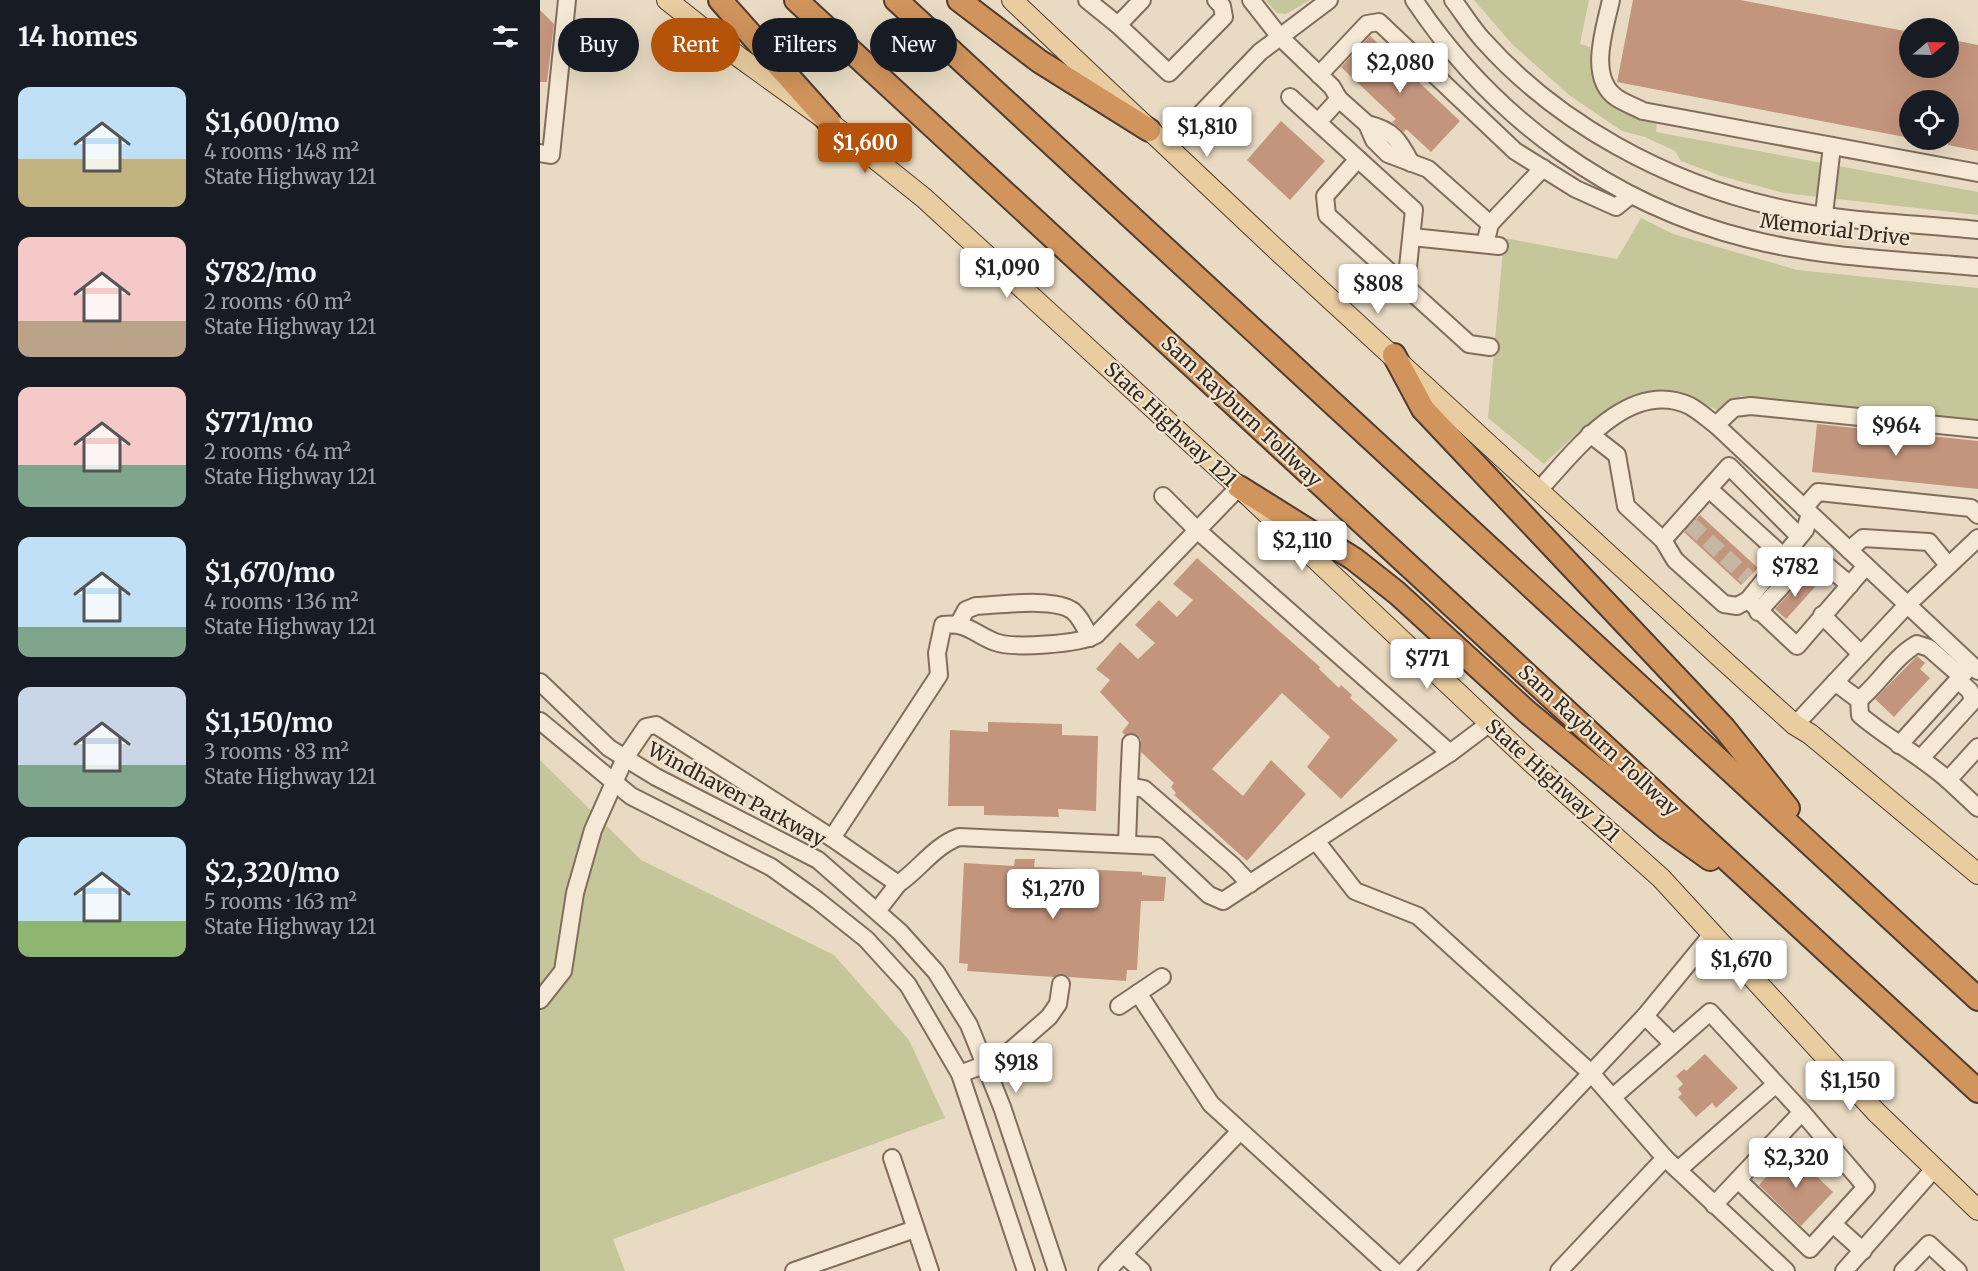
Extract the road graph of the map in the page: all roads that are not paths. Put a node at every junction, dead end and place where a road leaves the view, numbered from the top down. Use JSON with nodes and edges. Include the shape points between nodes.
{"nodes":[{"id":1,"x":567,"y":0,"type":"edge"},
{"id":2,"x":667,"y":0,"type":"edge"},
{"id":3,"x":720,"y":0,"type":"edge"},
{"id":4,"x":796,"y":0,"type":"edge"},
{"id":5,"x":896,"y":0,"type":"edge"},
{"id":6,"x":960,"y":0,"type":"edge"},
{"id":7,"x":1012,"y":0,"type":"edge"},
{"id":8,"x":1088,"y":0,"type":"edge"},
{"id":9,"x":1142,"y":0,"type":"edge"},
{"id":10,"x":1216,"y":0,"type":"edge"},
{"id":11,"x":1251,"y":0,"type":"edge"},
{"id":12,"x":1329,"y":0,"type":"edge"},
{"id":13,"x":1414,"y":0,"type":"edge"},
{"id":14,"x":1453,"y":0,"type":"edge"},
{"id":15,"x":1611,"y":0,"type":"edge"},
{"id":16,"x":1119,"y":25,"type":"junction"},
{"id":17,"x":1280,"y":37,"type":"junction"},
{"id":18,"x":1319,"y":75,"type":"junction"},
{"id":19,"x":1290,"y":97,"type":"dead end"},
{"id":20,"x":1339,"y":99,"type":"junction"},
{"id":21,"x":830,"y":122,"type":"junction"},
{"id":22,"x":1318,"y":122,"type":"junction"},
{"id":23,"x":1149,"y":130,"type":"junction"},
{"id":24,"x":1832,"y":146,"type":"junction"},
{"id":25,"x":1168,"y":148,"type":"junction"},
{"id":26,"x":540,"y":153,"type":"edge"},
{"id":27,"x":1358,"y":159,"type":"junction"},
{"id":28,"x":1543,"y":168,"type":"junction"},
{"id":29,"x":1978,"y":174,"type":"edge"},
{"id":30,"x":1631,"y":195,"type":"junction"},
{"id":31,"x":1824,"y":214,"type":"junction"},
{"id":32,"x":1490,"y":224,"type":"junction"},
{"id":33,"x":1978,"y":230,"type":"edge"},
{"id":34,"x":1412,"y":237,"type":"junction"},
{"id":35,"x":1978,"y":267,"type":"edge"},
{"id":36,"x":1406,"y":286,"type":"junction"},
{"id":37,"x":1490,"y":347,"type":"dead end"},
{"id":38,"x":1394,"y":356,"type":"junction"},
{"id":39,"x":1716,"y":425,"type":"junction"},
{"id":40,"x":1978,"y":429,"type":"edge"},
{"id":41,"x":1590,"y":434,"type":"junction"},
{"id":42,"x":1239,"y":487,"type":"junction"},
{"id":43,"x":1709,"y":489,"type":"junction"},
{"id":44,"x":1539,"y":490,"type":"junction"},
{"id":45,"x":1163,"y":496,"type":"dead end"},
{"id":46,"x":1807,"y":511,"type":"junction"},
{"id":47,"x":1978,"y":515,"type":"edge"},
{"id":48,"x":1197,"y":530,"type":"junction"},
{"id":49,"x":1799,"y":536,"type":"junction"},
{"id":50,"x":1978,"y":538,"type":"edge"},
{"id":51,"x":1663,"y":540,"type":"junction"},
{"id":52,"x":1849,"y":550,"type":"junction"},
{"id":53,"x":1783,"y":556,"type":"junction"},
{"id":54,"x":1948,"y":565,"type":"junction"},
{"id":55,"x":1866,"y":566,"type":"junction"},
{"id":56,"x":1850,"y":585,"type":"junction"},
{"id":57,"x":1753,"y":594,"type":"junction"},
{"id":58,"x":1906,"y":606,"type":"junction"},
{"id":59,"x":1822,"y":615,"type":"junction"},
{"id":60,"x":959,"y":623,"type":"junction"},
{"id":61,"x":1090,"y":638,"type":"junction"},
{"id":62,"x":1861,"y":654,"type":"junction"},
{"id":63,"x":1967,"y":673,"type":"edge"},
{"id":64,"x":540,"y":682,"type":"edge"},
{"id":65,"x":1835,"y":682,"type":"junction"},
{"id":66,"x":1859,"y":700,"type":"junction"},
{"id":67,"x":540,"y":721,"type":"edge"},
{"id":68,"x":1490,"y":723,"type":"junction"},
{"id":69,"x":1795,"y":724,"type":"junction"},
{"id":70,"x":1131,"y":742,"type":"dead end"},
{"id":71,"x":1899,"y":745,"type":"junction"},
{"id":72,"x":1978,"y":747,"type":"edge"},
{"id":73,"x":1450,"y":753,"type":"junction"},
{"id":74,"x":1922,"y":757,"type":"junction"},
{"id":75,"x":626,"y":758,"type":"junction"},
{"id":76,"x":1948,"y":780,"type":"junction"},
{"id":77,"x":615,"y":786,"type":"junction"},
{"id":78,"x":1129,"y":786,"type":"junction"},
{"id":79,"x":1977,"y":805,"type":"edge"},
{"id":80,"x":832,"y":838,"type":"junction"},
{"id":81,"x":1316,"y":841,"type":"junction"},
{"id":82,"x":1127,"y":844,"type":"junction"},
{"id":83,"x":1832,"y":863,"type":"junction"},
{"id":84,"x":1978,"y":874,"type":"edge"},
{"id":85,"x":898,"y":884,"type":"junction"},
{"id":86,"x":1250,"y":884,"type":"junction"},
{"id":87,"x":877,"y":911,"type":"junction"},
{"id":88,"x":1796,"y":922,"type":"junction"},
{"id":89,"x":1713,"y":933,"type":"junction"},
{"id":90,"x":1162,"y":976,"type":"dead end"},
{"id":91,"x":1061,"y":984,"type":"dead end"},
{"id":92,"x":1138,"y":993,"type":"junction"},
{"id":93,"x":1978,"y":999,"type":"edge"},
{"id":94,"x":540,"y":1000,"type":"edge"},
{"id":95,"x":1119,"y":1005,"type":"dead end"},
{"id":96,"x":1645,"y":1016,"type":"junction"},
{"id":97,"x":1673,"y":1044,"type":"junction"},
{"id":98,"x":986,"y":1064,"type":"junction"},
{"id":99,"x":1591,"y":1073,"type":"junction"},
{"id":100,"x":960,"y":1074,"type":"junction"},
{"id":101,"x":1776,"y":1084,"type":"junction"},
{"id":102,"x":1978,"y":1091,"type":"edge"},
{"id":103,"x":1613,"y":1097,"type":"junction"},
{"id":104,"x":1802,"y":1112,"type":"junction"},
{"id":105,"x":1240,"y":1131,"type":"junction"},
{"id":106,"x":891,"y":1158,"type":"dead end"},
{"id":107,"x":1665,"y":1158,"type":"junction"},
{"id":108,"x":1678,"y":1170,"type":"junction"},
{"id":109,"x":1934,"y":1170,"type":"junction"},
{"id":110,"x":1738,"y":1180,"type":"junction"},
{"id":111,"x":1714,"y":1205,"type":"junction"},
{"id":112,"x":1978,"y":1210,"type":"edge"},
{"id":113,"x":1833,"y":1224,"type":"junction"},
{"id":114,"x":915,"y":1230,"type":"junction"},
{"id":115,"x":1863,"y":1251,"type":"junction"},
{"id":116,"x":1123,"y":1254,"type":"junction"},
{"id":117,"x":795,"y":1271,"type":"edge"},
{"id":118,"x":930,"y":1271,"type":"edge"},
{"id":119,"x":1026,"y":1271,"type":"edge"},
{"id":120,"x":1057,"y":1271,"type":"edge"},
{"id":121,"x":1107,"y":1271,"type":"edge"},
{"id":122,"x":1142,"y":1271,"type":"edge"},
{"id":123,"x":1394,"y":1271,"type":"edge"},
{"id":124,"x":1405,"y":1271,"type":"edge"},
{"id":125,"x":1559,"y":1271,"type":"edge"},
{"id":126,"x":1786,"y":1271,"type":"edge"},
{"id":127,"x":1844,"y":1271,"type":"edge"},
{"id":128,"x":1903,"y":1271,"type":"edge"},
{"id":129,"x":1958,"y":1271,"type":"edge"}],
"edges":[{"from":1,"to":26,"type":"street","via":[[551,155]]},
{"from":2,"to":21,"type":"main road","name":"State Highway 121"},
{"from":3,"to":21,"type":"highway"},
{"from":4,"to":88,"type":"highway","name":"Sam Rayburn Tollway"},
{"from":5,"to":83,"type":"highway"},
{"from":6,"to":23,"type":"highway","via":[[1039,61]]},
{"from":7,"to":23,"type":"main road"},
{"from":8,"to":16,"type":"street"},
{"from":9,"to":16,"type":"street"},
{"from":10,"to":16,"type":"street","via":[[1224,17],[1169,73]]},
{"from":11,"to":17,"type":"street"},
{"from":12,"to":17,"type":"street"},
{"from":13,"to":30,"type":"street","name":"Memorial Drive","via":[[1471,75],[1526,126],[1576,164]]},
{"from":14,"to":31,"type":"street","name":"Memorial Drive","via":[[1483,40],[1518,74],[1592,131],[1716,191],[1776,207]]},
{"from":15,"to":24,"type":"street","via":[[1600,54],[1604,82],[1615,97],[1643,111]]},
{"from":17,"to":18,"type":"street"},
{"from":17,"to":25,"type":"street","via":[[1260,52]]},
{"from":18,"to":20,"type":"street"},
{"from":18,"to":28,"type":"street","via":[[1366,24],[1379,22],[1515,151]]},
{"from":19,"to":22,"type":"street"},
{"from":20,"to":22,"type":"street"},
{"from":20,"to":32,"type":"street","via":[[1367,124],[1374,140],[1388,154],[1428,169]]},
{"from":21,"to":42,"type":"main road","name":"State Highway 121","via":[[924,198]]},
{"from":22,"to":27,"type":"street"},
{"from":23,"to":25,"type":"main road"},
{"from":24,"to":29,"type":"street"},
{"from":24,"to":31,"type":"street"},
{"from":25,"to":38,"type":"main road"},
{"from":27,"to":34,"type":"street","via":[[1414,210]]},
{"from":27,"to":36,"type":"street","via":[[1325,196],[1327,215]]},
{"from":28,"to":30,"type":"street","via":[[1616,207]]},
{"from":28,"to":32,"type":"street"},
{"from":30,"to":35,"type":"street","name":"Memorial Drive","via":[[1681,218],[1749,240],[1804,250]]},
{"from":31,"to":33,"type":"street","name":"Memorial Drive"},
{"from":32,"to":34,"type":"street","via":[[1492,245]]},
{"from":34,"to":36,"type":"street"},
{"from":36,"to":37,"type":"street","via":[[1469,344]]},
{"from":38,"to":44,"type":"main road"},
{"from":38,"to":83,"type":"highway","via":[[1423,409],[1724,728]]},
{"from":39,"to":40,"type":"street","via":[[1734,408],[1742,406]]},
{"from":39,"to":41,"type":"street","via":[[1690,406],[1666,401],[1618,412]]},
{"from":39,"to":46,"type":"street"},
{"from":41,"to":44,"type":"street"},
{"from":41,"to":51,"type":"street","via":[[1617,455],[1626,506]]},
{"from":42,"to":48,"type":"street"},
{"from":42,"to":68,"type":"main road","name":"State Highway 121"},
{"from":42,"to":88,"type":"highway","via":[[1354,559],[1526,711],[1668,829]]},
{"from":43,"to":49,"type":"street","via":[[1729,466]]},
{"from":43,"to":51,"type":"street","via":[[1687,520]]},
{"from":43,"to":53,"type":"street"},
{"from":44,"to":69,"type":"main road"},
{"from":45,"to":48,"type":"street"},
{"from":46,"to":47,"type":"street","via":[[1818,492],[1971,508]]},
{"from":46,"to":49,"type":"street","via":[[1805,530]]},
{"from":46,"to":52,"type":"street"},
{"from":48,"to":61,"type":"street"},
{"from":48,"to":73,"type":"street"},
{"from":49,"to":53,"type":"street"},
{"from":50,"to":54,"type":"street"},
{"from":51,"to":57,"type":"street","via":[[1675,560],[1724,604],[1737,606]]},
{"from":52,"to":54,"type":"street","via":[[1863,538],[1929,542]]},
{"from":52,"to":55,"type":"street"},
{"from":53,"to":57,"type":"street"},
{"from":54,"to":58,"type":"street"},
{"from":55,"to":56,"type":"street"},
{"from":55,"to":58,"type":"street"},
{"from":56,"to":57,"type":"street","via":[[1813,559]]},
{"from":56,"to":59,"type":"street"},
{"from":57,"to":59,"type":"street","via":[[1797,646]]},
{"from":58,"to":62,"type":"street"},
{"from":58,"to":63,"type":"street"},
{"from":59,"to":62,"type":"street"},
{"from":60,"to":61,"type":"street","via":[[996,643],[1038,645]]},
{"from":60,"to":61,"type":"street","via":[[966,610],[976,606],[1057,604],[1072,611]]},
{"from":60,"to":80,"type":"street","via":[[943,625],[937,652],[939,675]]},
{"from":62,"to":65,"type":"street"},
{"from":63,"to":66,"type":"street","via":[[1917,644]]},
{"from":63,"to":71,"type":"street"},
{"from":63,"to":74,"type":"street","via":[[1973,701]]},
{"from":64,"to":75,"type":"street","name":"Windhaven Parkway","via":[[609,748]]},
{"from":65,"to":66,"type":"street"},
{"from":65,"to":69,"type":"street"},
{"from":66,"to":71,"type":"street","via":[[1860,715]]},
{"from":67,"to":77,"type":"street"},
{"from":68,"to":73,"type":"street"},
{"from":68,"to":89,"type":"main road","name":"State Highway 121","via":[[1661,878]]},
{"from":69,"to":84,"type":"main road"},
{"from":70,"to":78,"type":"street"},
{"from":71,"to":74,"type":"street"},
{"from":72,"to":76,"type":"street"},
{"from":73,"to":81,"type":"street"},
{"from":74,"to":76,"type":"street"},
{"from":75,"to":77,"type":"street"},
{"from":75,"to":80,"type":"street","via":[[646,727],[656,725]]},
{"from":75,"to":87,"type":"street","name":"Windhaven Parkway","via":[[818,860]]},
{"from":76,"to":79,"type":"street"},
{"from":77,"to":94,"type":"street","via":[[593,830],[574,893],[563,971]]},
{"from":77,"to":100,"type":"street","via":[[683,825],[771,867],[866,939],[908,985]]},
{"from":78,"to":82,"type":"street"},
{"from":78,"to":86,"type":"street","via":[[1144,789]]},
{"from":80,"to":85,"type":"street"},
{"from":81,"to":86,"type":"street"},
{"from":81,"to":99,"type":"street","via":[[1355,891],[1418,916]]},
{"from":82,"to":85,"type":"street","via":[[959,837],[944,843]]},
{"from":82,"to":86,"type":"street","via":[[1157,846],[1209,895],[1223,901]]},
{"from":83,"to":93,"type":"highway"},
{"from":85,"to":87,"type":"street"},
{"from":87,"to":98,"type":"street","name":"Windhaven Parkway","via":[[936,972],[969,1025]]},
{"from":88,"to":102,"type":"highway","name":"Sam Rayburn Tollway"},
{"from":89,"to":96,"type":"street"},
{"from":89,"to":109,"type":"main road","name":"State Highway 121"},
{"from":90,"to":92,"type":"street"},
{"from":91,"to":98,"type":"street","via":[[1058,1004],[1049,1017],[1002,1058]]},
{"from":92,"to":95,"type":"street"},
{"from":92,"to":105,"type":"street","via":[[1212,1104]]},
{"from":96,"to":97,"type":"street"},
{"from":96,"to":99,"type":"street"},
{"from":97,"to":101,"type":"street","via":[[1710,1012]]},
{"from":97,"to":103,"type":"street"},
{"from":98,"to":100,"type":"street"},
{"from":98,"to":120,"type":"street","name":"Windhaven Parkway"},
{"from":99,"to":103,"type":"street"},
{"from":99,"to":124,"type":"street"},
{"from":100,"to":119,"type":"street"},
{"from":101,"to":104,"type":"street"},
{"from":101,"to":108,"type":"street"},
{"from":103,"to":107,"type":"street"},
{"from":104,"to":110,"type":"street"},
{"from":104,"to":113,"type":"street","via":[[1866,1187]]},
{"from":105,"to":116,"type":"street"},
{"from":105,"to":123,"type":"street"},
{"from":106,"to":114,"type":"street"},
{"from":107,"to":108,"type":"street"},
{"from":107,"to":125,"type":"street"},
{"from":108,"to":111,"type":"street"},
{"from":109,"to":112,"type":"main road","name":"State Highway 121"},
{"from":109,"to":115,"type":"street"},
{"from":110,"to":111,"type":"street"},
{"from":110,"to":113,"type":"street","via":[[1810,1249]]},
{"from":111,"to":126,"type":"street"},
{"from":113,"to":115,"type":"street"},
{"from":114,"to":117,"type":"street"},
{"from":114,"to":118,"type":"street"},
{"from":115,"to":127,"type":"street"},
{"from":116,"to":121,"type":"street"},
{"from":116,"to":122,"type":"street"},
{"from":128,"to":129,"type":"street","via":[[1929,1244]]}]}
